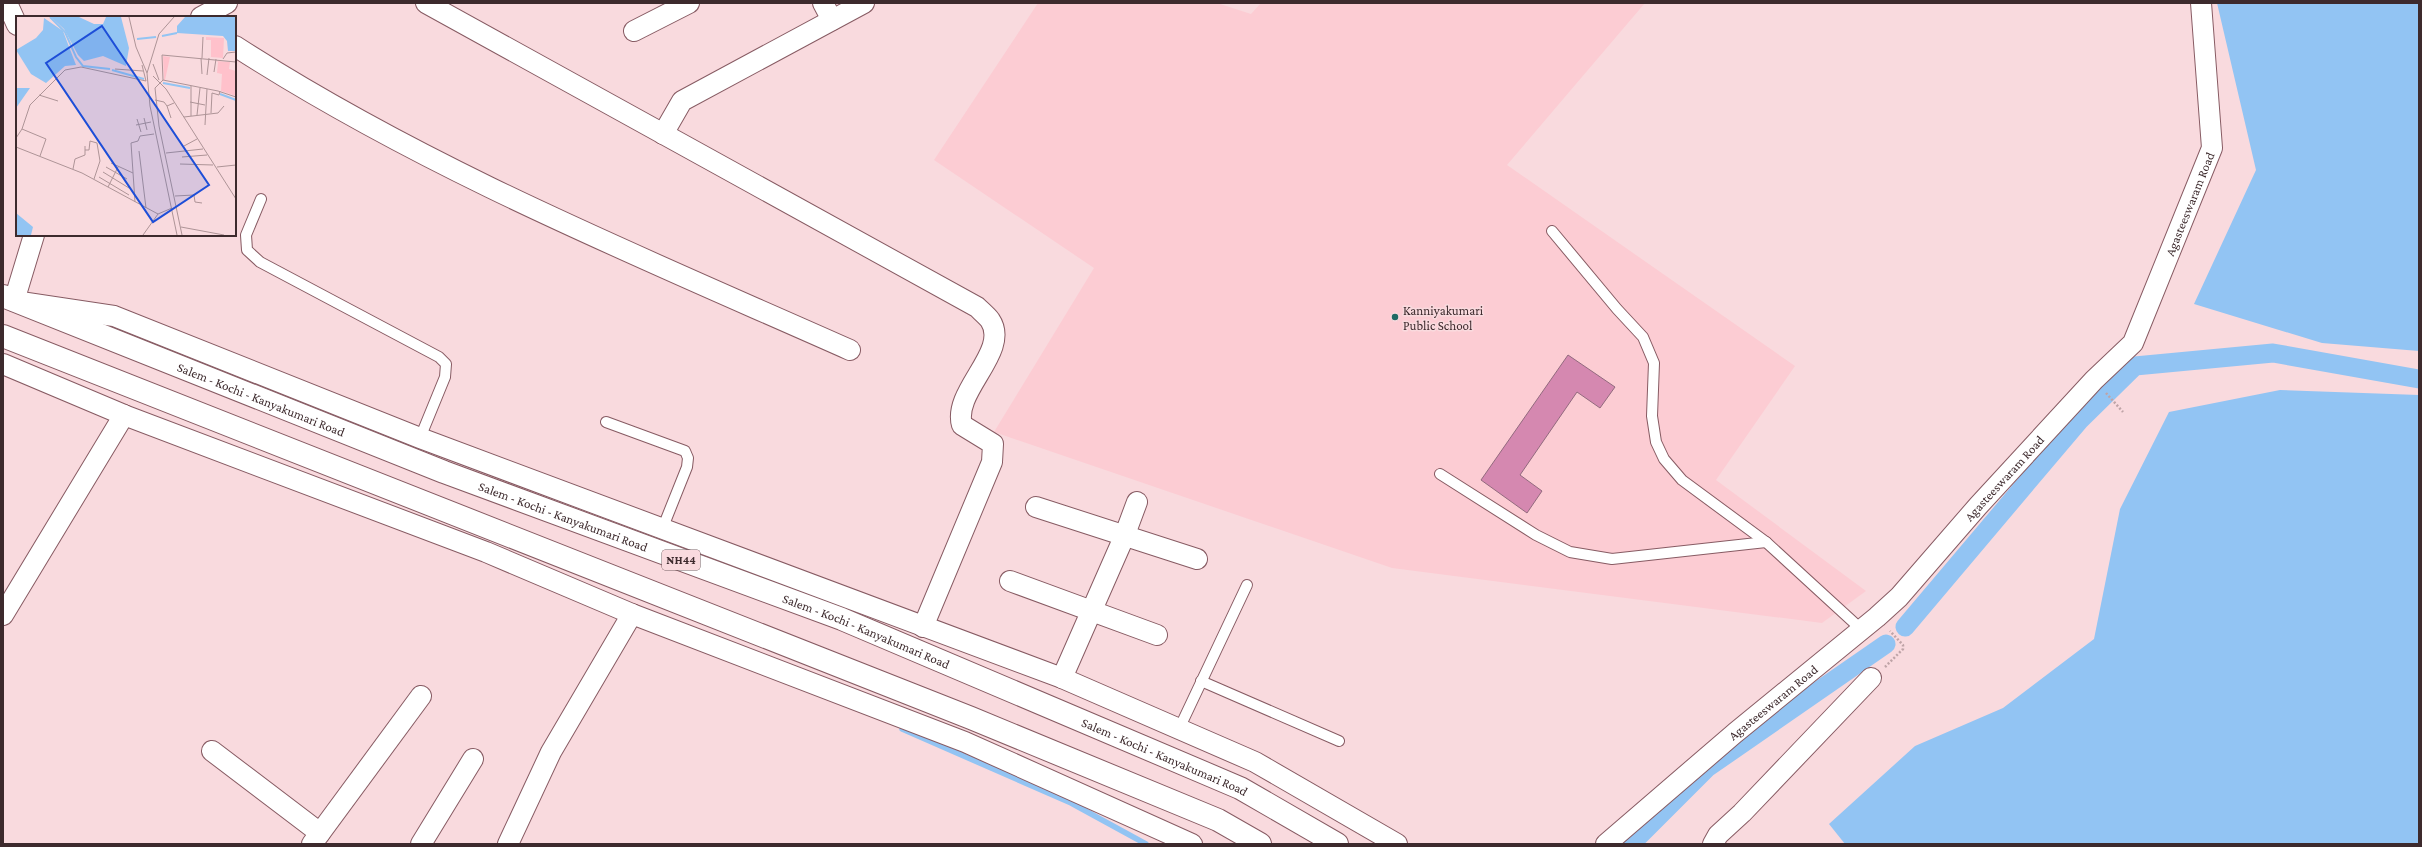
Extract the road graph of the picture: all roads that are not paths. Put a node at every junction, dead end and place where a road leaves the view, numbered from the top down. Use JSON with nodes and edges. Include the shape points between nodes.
{"nodes":[{"id":1,"x":8,"y":3,"type":"edge"},
{"id":2,"x":226,"y":3,"type":"edge"},
{"id":3,"x":426,"y":3,"type":"edge"},
{"id":4,"x":689,"y":3,"type":"edge"},
{"id":5,"x":864,"y":3,"type":"edge"},
{"id":6,"x":2201,"y":3,"type":"edge"},
{"id":7,"x":827,"y":11,"type":"edge"},
{"id":8,"x":203,"y":16,"type":"edge"},
{"id":9,"x":16,"y":23,"type":"edge"},
{"id":10,"x":634,"y":31,"type":"dead end"},
{"id":11,"x":236,"y":47,"type":"edge"},
{"id":12,"x":663,"y":134,"type":"junction"},
{"id":13,"x":262,"y":199,"type":"dead end"},
{"id":14,"x":1552,"y":231,"type":"dead end"},
{"id":15,"x":34,"y":236,"type":"edge"},
{"id":16,"x":8,"y":299,"type":"edge"},
{"id":17,"x":3,"y":336,"type":"edge"},
{"id":18,"x":850,"y":350,"type":"dead end"},
{"id":19,"x":3,"y":364,"type":"edge"},
{"id":20,"x":124,"y":415,"type":"junction"},
{"id":21,"x":606,"y":422,"type":"dead end"},
{"id":22,"x":420,"y":438,"type":"junction"},
{"id":23,"x":1440,"y":474,"type":"dead end"},
{"id":24,"x":1137,"y":502,"type":"dead end"},
{"id":25,"x":1036,"y":507,"type":"dead end"},
{"id":26,"x":663,"y":527,"type":"junction"},
{"id":27,"x":1124,"y":537,"type":"junction"},
{"id":28,"x":1766,"y":542,"type":"junction"},
{"id":29,"x":1197,"y":559,"type":"dead end"},
{"id":30,"x":1010,"y":581,"type":"dead end"},
{"id":31,"x":1247,"y":585,"type":"dead end"},
{"id":32,"x":1092,"y":612,"type":"junction"},
{"id":33,"x":632,"y":614,"type":"junction"},
{"id":34,"x":3,"y":615,"type":"edge"},
{"id":35,"x":923,"y":627,"type":"junction"},
{"id":36,"x":1862,"y":630,"type":"junction"},
{"id":37,"x":1157,"y":635,"type":"dead end"},
{"id":38,"x":1062,"y":678,"type":"junction"},
{"id":39,"x":1871,"y":678,"type":"road end"},
{"id":40,"x":1201,"y":681,"type":"junction"},
{"id":41,"x":421,"y":696,"type":"dead end"},
{"id":42,"x":1179,"y":729,"type":"junction"},
{"id":43,"x":1339,"y":741,"type":"dead end"},
{"id":44,"x":212,"y":751,"type":"dead end"},
{"id":45,"x":473,"y":759,"type":"dead end"},
{"id":46,"x":316,"y":838,"type":"edge"},
{"id":47,"x":422,"y":844,"type":"edge"},
{"id":48,"x":508,"y":844,"type":"edge"},
{"id":49,"x":1192,"y":844,"type":"edge"},
{"id":50,"x":1260,"y":844,"type":"edge"},
{"id":51,"x":1337,"y":844,"type":"edge"},
{"id":52,"x":1397,"y":844,"type":"edge"},
{"id":53,"x":1606,"y":844,"type":"edge"},
{"id":54,"x":1713,"y":844,"type":"edge"}],
"edges":[{"from":1,"to":9,"type":"street"},
{"from":2,"to":8,"type":"street"},
{"from":3,"to":12,"type":"street"},
{"from":4,"to":10,"type":"street"},
{"from":5,"to":7,"type":"street"},
{"from":6,"to":36,"type":"street","name":"Agasteeswaram Road","via":[[2212,148],[2133,343],[2094,380],[1978,506],[1899,597]]},
{"from":7,"to":12,"type":"street","via":[[682,101]]},
{"from":11,"to":18,"type":"street","via":[[294,84],[406,145],[559,221]]},
{"from":12,"to":35,"type":"street","via":[[977,307],[990,321],[995,334],[991,351],[965,399],[959,417],[962,425],[993,444],[992,462]]},
{"from":13,"to":22,"type":"lane","via":[[246,235],[247,250],[260,262],[439,357],[446,364],[444,377]]},
{"from":14,"to":28,"type":"lane","via":[[1643,337],[1654,363],[1652,416],[1656,442],[1664,459],[1682,480]]},
{"from":15,"to":16,"type":"street"},
{"from":16,"to":22,"type":"street","via":[[114,316]]},
{"from":16,"to":51,"type":"highway","name":"Salem - Kochi - Kanyakumari Road","number":"NH44","via":[[444,472],[842,619],[1240,788]]},
{"from":17,"to":50,"type":"highway","via":[[971,718],[1218,820]]},
{"from":19,"to":20,"type":"street"},
{"from":20,"to":33,"type":"street","via":[[486,552]]},
{"from":20,"to":34,"type":"street"},
{"from":21,"to":26,"type":"lane","via":[[685,451],[688,458],[687,467]]},
{"from":22,"to":26,"type":"street"},
{"from":23,"to":28,"type":"lane","via":[[1536,535],[1570,552],[1612,559]]},
{"from":24,"to":27,"type":"street"},
{"from":25,"to":27,"type":"street"},
{"from":26,"to":35,"type":"street"},
{"from":27,"to":29,"type":"street"},
{"from":27,"to":32,"type":"street"},
{"from":28,"to":36,"type":"lane"},
{"from":30,"to":32,"type":"street"},
{"from":31,"to":40,"type":"lane"},
{"from":32,"to":37,"type":"street"},
{"from":32,"to":38,"type":"street"},
{"from":33,"to":48,"type":"street","via":[[551,752]]},
{"from":33,"to":49,"type":"street","via":[[965,742]]},
{"from":35,"to":38,"type":"street"},
{"from":36,"to":53,"type":"street","name":"Agasteeswaram Road","via":[[1735,733]]},
{"from":38,"to":42,"type":"street"},
{"from":39,"to":54,"type":"street","via":[[1742,814],[1718,835]]},
{"from":40,"to":42,"type":"lane"},
{"from":40,"to":43,"type":"lane"},
{"from":41,"to":46,"type":"street"},
{"from":42,"to":52,"type":"street","via":[[1255,762]]},
{"from":44,"to":46,"type":"street"},
{"from":45,"to":47,"type":"street"}]}
